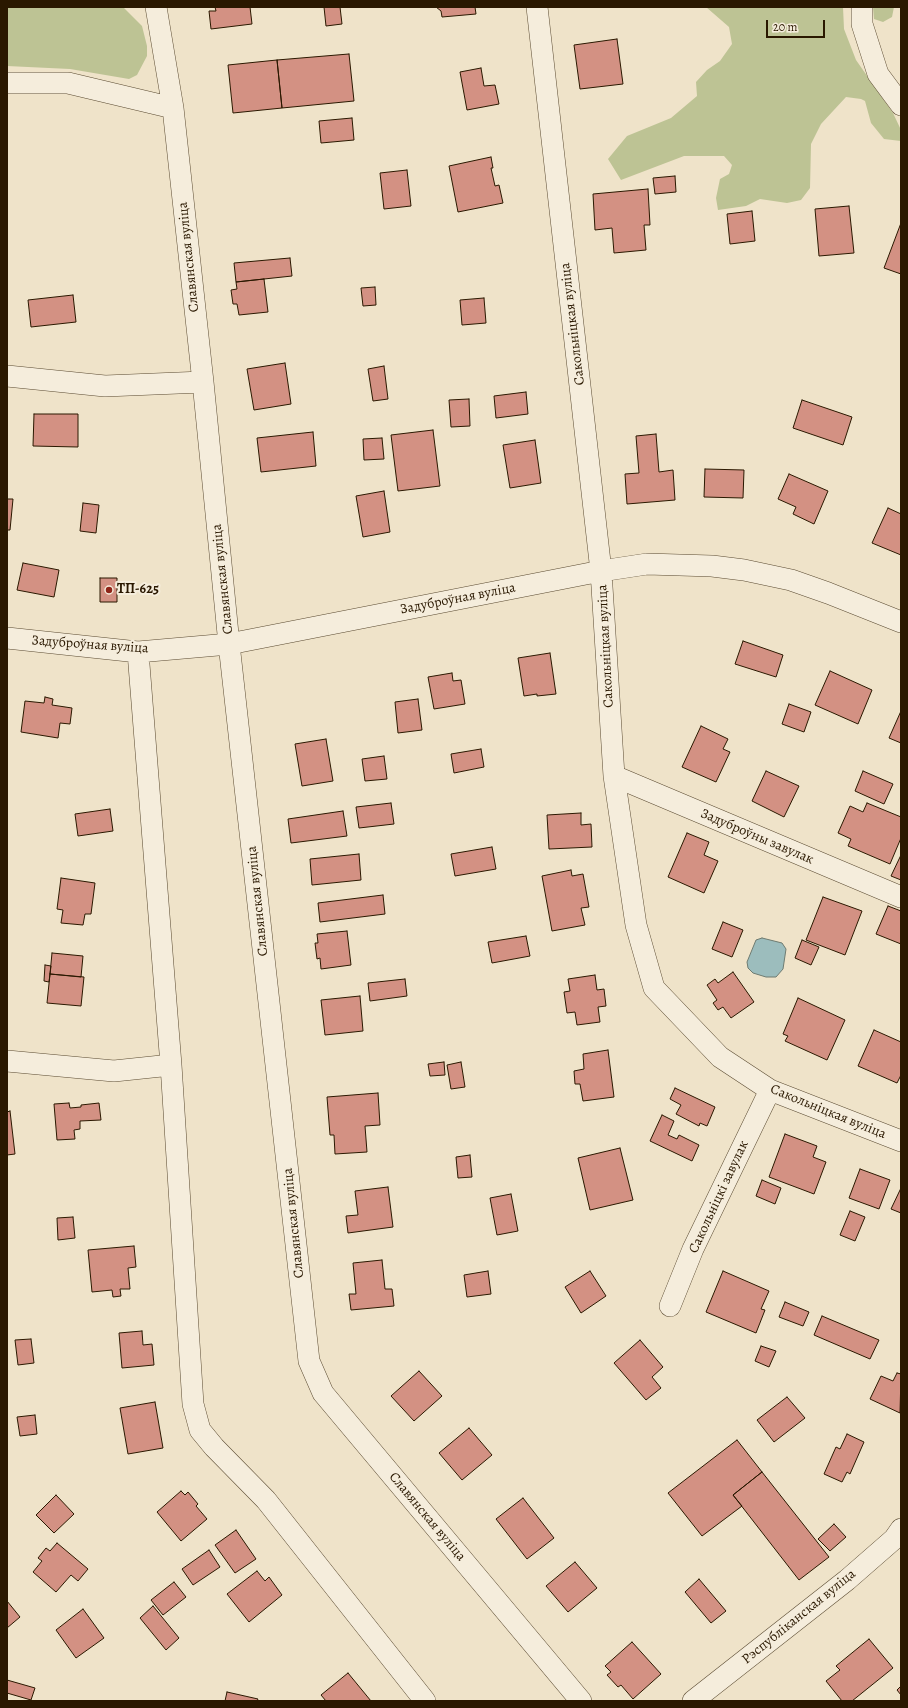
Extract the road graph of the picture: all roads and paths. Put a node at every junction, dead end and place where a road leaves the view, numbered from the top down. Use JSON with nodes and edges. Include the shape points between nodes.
{"nodes":[{"id":1,"x":156,"y":7,"type":"edge"},
{"id":2,"x":537,"y":7,"type":"edge"},
{"id":3,"x":862,"y":7,"type":"edge"},
{"id":4,"x":7,"y":83,"type":"edge"},
{"id":5,"x":901,"y":105,"type":"edge"},
{"id":6,"x":172,"y":108,"type":"junction"},
{"id":7,"x":7,"y":376,"type":"edge"},
{"id":8,"x":203,"y":382,"type":"junction"},
{"id":9,"x":601,"y":571,"type":"junction"},
{"id":10,"x":901,"y":622,"type":"edge"},
{"id":11,"x":7,"y":638,"type":"edge"},
{"id":12,"x":229,"y":644,"type":"junction"},
{"id":13,"x":138,"y":652,"type":"junction"},
{"id":14,"x":614,"y":776,"type":"junction"},
{"id":15,"x":901,"y":897,"type":"edge"},
{"id":16,"x":7,"y":1061,"type":"edge"},
{"id":17,"x":171,"y":1064,"type":"junction"},
{"id":18,"x":770,"y":1090,"type":"junction"},
{"id":19,"x":901,"y":1142,"type":"edge"},
{"id":20,"x":670,"y":1306,"type":"dead end"},
{"id":21,"x":901,"y":1530,"type":"edge"},
{"id":22,"x":424,"y":1701,"type":"edge"},
{"id":23,"x":581,"y":1701,"type":"edge"},
{"id":24,"x":693,"y":1701,"type":"edge"}],
"edges":[{"from":1,"to":6,"type":"street","name":"Славянская вуліца"},
{"from":2,"to":9,"type":"street","name":"Сакольніцкая вуліца"},
{"from":3,"to":5,"type":"street","via":[[862,24],[878,74]]},
{"from":4,"to":6,"type":"street","via":[[68,83]]},
{"from":6,"to":8,"type":"street","name":"Славянская вуліца"},
{"from":7,"to":8,"type":"street","via":[[105,386]]},
{"from":8,"to":12,"type":"street","name":"Славянская вуліца"},
{"from":9,"to":10,"type":"street","name":"Задуброўная вуліца","via":[[647,564],[712,566],[744,570],[791,580]]},
{"from":9,"to":12,"type":"street","name":"Задуброўная вуліца"},
{"from":9,"to":14,"type":"street","name":"Сакольніцкая вуліца"},
{"from":11,"to":13,"type":"street","name":"Задуброўная вуліца"},
{"from":12,"to":13,"type":"street","name":"Задуброўная вуліца"},
{"from":12,"to":23,"type":"street","name":"Славянская вуліца","via":[[309,1361],[323,1393]]},
{"from":13,"to":17,"type":"street"},
{"from":14,"to":15,"type":"street","name":"Задуброўны завулак"},
{"from":14,"to":18,"type":"street","name":"Сакольніцкая вуліца","via":[[636,925],[654,988],[720,1057]]},
{"from":16,"to":17,"type":"street","via":[[114,1071]]},
{"from":17,"to":22,"type":"street","via":[[193,1404],[200,1430],[266,1500]]},
{"from":18,"to":19,"type":"street","name":"Сакольніцкая вуліца"},
{"from":18,"to":20,"type":"street","name":"Сакольніцкі завулак","via":[[694,1249]]},
{"from":21,"to":24,"type":"street","name":"Рэспубліканская вуліца","via":[[847,1580]]}]}
